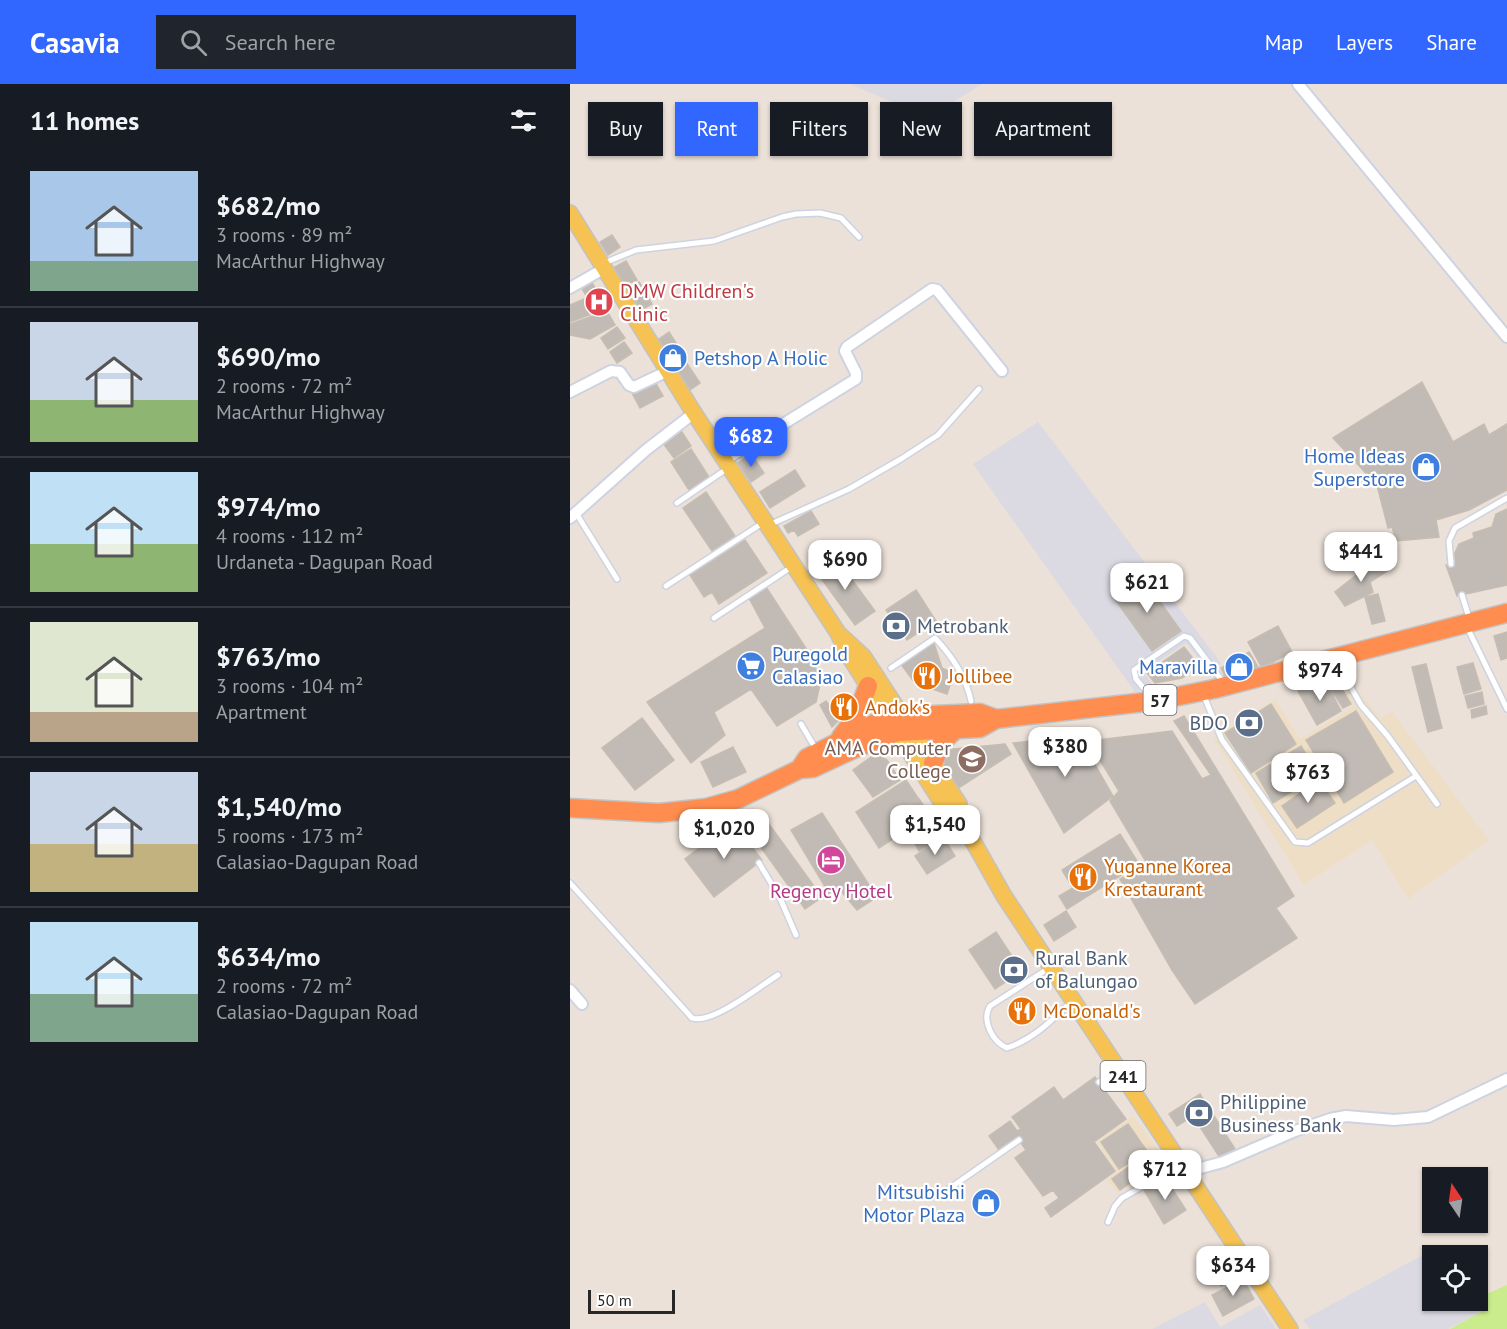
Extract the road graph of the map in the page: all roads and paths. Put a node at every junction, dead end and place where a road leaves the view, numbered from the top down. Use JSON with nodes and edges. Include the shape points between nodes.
{"nodes":[{"id":1,"x":1298,"y":84,"type":"edge"},
{"id":2,"x":570,"y":213,"type":"edge"},
{"id":3,"x":859,"y":237,"type":"dead end"},
{"id":4,"x":604,"y":265,"type":"junction"},
{"id":5,"x":570,"y":288,"type":"edge"},
{"id":6,"x":1507,"y":337,"type":"edge"},
{"id":7,"x":668,"y":370,"type":"junction"},
{"id":8,"x":1002,"y":371,"type":"dead end"},
{"id":9,"x":979,"y":389,"type":"dead end"},
{"id":10,"x":570,"y":392,"type":"edge"},
{"id":11,"x":694,"y":413,"type":"junction"},
{"id":12,"x":727,"y":464,"type":"junction"},
{"id":13,"x":1507,"y":498,"type":"edge"},
{"id":14,"x":677,"y":503,"type":"dead end"},
{"id":15,"x":573,"y":516,"type":"edge"},
{"id":16,"x":767,"y":523,"type":"junction"},
{"id":17,"x":1451,"y":564,"type":"dead end"},
{"id":18,"x":795,"y":566,"type":"junction"},
{"id":19,"x":617,"y":579,"type":"dead end"},
{"id":20,"x":666,"y":586,"type":"dead end"},
{"id":21,"x":1461,"y":595,"type":"dead end"},
{"id":22,"x":1507,"y":613,"type":"edge"},
{"id":23,"x":714,"y":618,"type":"dead end"},
{"id":24,"x":1468,"y":623,"type":"junction"},
{"id":25,"x":837,"y":633,"type":"junction"},
{"id":26,"x":1335,"y":658,"type":"junction"},
{"id":27,"x":891,"y":668,"type":"dead end"},
{"id":28,"x":868,"y":686,"type":"junction"},
{"id":29,"x":1225,"y":686,"type":"junction"},
{"id":30,"x":1203,"y":691,"type":"junction"},
{"id":31,"x":971,"y":701,"type":"dead end"},
{"id":32,"x":1154,"y":701,"type":"junction"},
{"id":33,"x":1507,"y":709,"type":"edge"},
{"id":34,"x":996,"y":719,"type":"junction"},
{"id":35,"x":801,"y":723,"type":"dead end"},
{"id":36,"x":900,"y":724,"type":"junction"},
{"id":37,"x":956,"y":729,"type":"junction"},
{"id":38,"x":836,"y":742,"type":"junction"},
{"id":39,"x":818,"y":752,"type":"junction"},
{"id":40,"x":933,"y":763,"type":"junction"},
{"id":41,"x":800,"y":769,"type":"junction"},
{"id":42,"x":1416,"y":776,"type":"junction"},
{"id":43,"x":1437,"y":804,"type":"dead end"},
{"id":44,"x":712,"y":807,"type":"junction"},
{"id":45,"x":570,"y":808,"type":"edge"},
{"id":46,"x":961,"y":820,"type":"junction"},
{"id":47,"x":729,"y":825,"type":"dead end"},
{"id":48,"x":759,"y":863,"type":"dead end"},
{"id":49,"x":570,"y":883,"type":"edge"},
{"id":50,"x":796,"y":935,"type":"dead end"},
{"id":51,"x":1051,"y":967,"type":"junction"},
{"id":52,"x":778,"y":975,"type":"dead end"},
{"id":53,"x":570,"y":990,"type":"edge"},
{"id":54,"x":1073,"y":1000,"type":"junction"},
{"id":55,"x":582,"y":1004,"type":"dead end"},
{"id":56,"x":1119,"y":1069,"type":"junction"},
{"id":57,"x":1507,"y":1079,"type":"edge"},
{"id":58,"x":1099,"y":1082,"type":"dead end"},
{"id":59,"x":1019,"y":1140,"type":"dead end"},
{"id":60,"x":1184,"y":1168,"type":"junction"},
{"id":61,"x":937,"y":1197,"type":"dead end"},
{"id":62,"x":1108,"y":1222,"type":"dead end"},
{"id":63,"x":1290,"y":1329,"type":"edge"}],
"edges":[{"from":1,"to":6,"type":"street"},
{"from":2,"to":4,"type":"main road","number":"241"},
{"from":3,"to":4,"type":"lane","via":[[841,218],[820,213],[796,214],[714,241],[636,250]]},
{"from":4,"to":5,"type":"street"},
{"from":4,"to":7,"type":"main road","number":"241"},
{"from":7,"to":10,"type":"street","via":[[634,387],[620,372],[611,371]]},
{"from":7,"to":11,"type":"main road","number":"241"},
{"from":8,"to":12,"type":"street","via":[[937,290],[932,289],[847,346],[845,351],[855,379]]},
{"from":9,"to":16,"type":"lane","via":[[938,435],[901,459],[849,489]]},
{"from":11,"to":12,"type":"main road","number":"241"},
{"from":11,"to":15,"type":"street"},
{"from":12,"to":14,"type":"lane"},
{"from":12,"to":16,"type":"main road","number":"241"},
{"from":13,"to":17,"type":"lane","via":[[1455,528],[1449,541]]},
{"from":15,"to":19,"type":"lane"},
{"from":16,"to":18,"type":"main road","number":"241"},
{"from":16,"to":20,"type":"lane"},
{"from":18,"to":23,"type":"lane"},
{"from":18,"to":25,"type":"main road","number":"241"},
{"from":21,"to":24,"type":"lane"},
{"from":22,"to":24,"type":"highway","number":"57"},
{"from":24,"to":26,"type":"highway","number":"57"},
{"from":24,"to":33,"type":"lane"},
{"from":25,"to":28,"type":"main road","number":"241"},
{"from":25,"to":36,"type":"main road","number":"241","via":[[864,656]]},
{"from":26,"to":29,"type":"highway","number":"57"},
{"from":26,"to":42,"type":"lane","via":[[1361,705]]},
{"from":27,"to":31,"type":"lane","via":[[935,638],[959,670]]},
{"from":28,"to":36,"type":"main road","number":"241"},
{"from":28,"to":38,"type":"highway","via":[[856,717]]},
{"from":29,"to":30,"type":"highway","number":"57"},
{"from":29,"to":32,"type":"lane","via":[[1190,638],[1184,636],[1134,670],[1136,679]]},
{"from":30,"to":32,"type":"highway","number":"57"},
{"from":30,"to":42,"type":"lane","via":[[1222,741],[1295,842],[1308,843]]},
{"from":32,"to":34,"type":"highway","number":"57"},
{"from":34,"to":36,"type":"highway","number":"57","via":[[980,713]]},
{"from":34,"to":37,"type":"highway","number":"57","via":[[980,728]]},
{"from":35,"to":39,"type":"lane"},
{"from":36,"to":37,"type":"highway","number":"57"},
{"from":36,"to":38,"type":"highway","number":"57"},
{"from":36,"to":40,"type":"main road","number":"241"},
{"from":36,"to":41,"type":"highway","number":"57","via":[[813,768]]},
{"from":36,"to":46,"type":"main road","number":"241","via":[[947,811]]},
{"from":37,"to":40,"type":"highway","via":[[944,741]]},
{"from":38,"to":39,"type":"highway","number":"57"},
{"from":39,"to":41,"type":"highway","number":"57","via":[[807,758]]},
{"from":40,"to":46,"type":"main road","number":"241","via":[[959,804]]},
{"from":41,"to":44,"type":"highway","number":"57"},
{"from":42,"to":43,"type":"lane"},
{"from":44,"to":45,"type":"highway","number":"57","via":[[659,813]]},
{"from":44,"to":47,"type":"lane"},
{"from":46,"to":51,"type":"main road","number":"241","via":[[1004,896]]},
{"from":48,"to":50,"type":"lane"},
{"from":49,"to":52,"type":"lane","via":[[692,1018],[704,1019],[721,1012]]},
{"from":51,"to":54,"type":"main road","number":"241"},
{"from":51,"to":54,"type":"lane","via":[[990,1006],[986,1018],[994,1040],[1007,1048],[1023,1043]]},
{"from":53,"to":55,"type":"street"},
{"from":54,"to":56,"type":"main road","number":"241"},
{"from":56,"to":58,"type":"lane"},
{"from":56,"to":60,"type":"main road","number":"241"},
{"from":57,"to":60,"type":"street","via":[[1428,1117],[1330,1119],[1223,1162]]},
{"from":59,"to":61,"type":"lane"},
{"from":60,"to":62,"type":"lane","via":[[1122,1198]]},
{"from":60,"to":63,"type":"main road","number":"241"}]}
